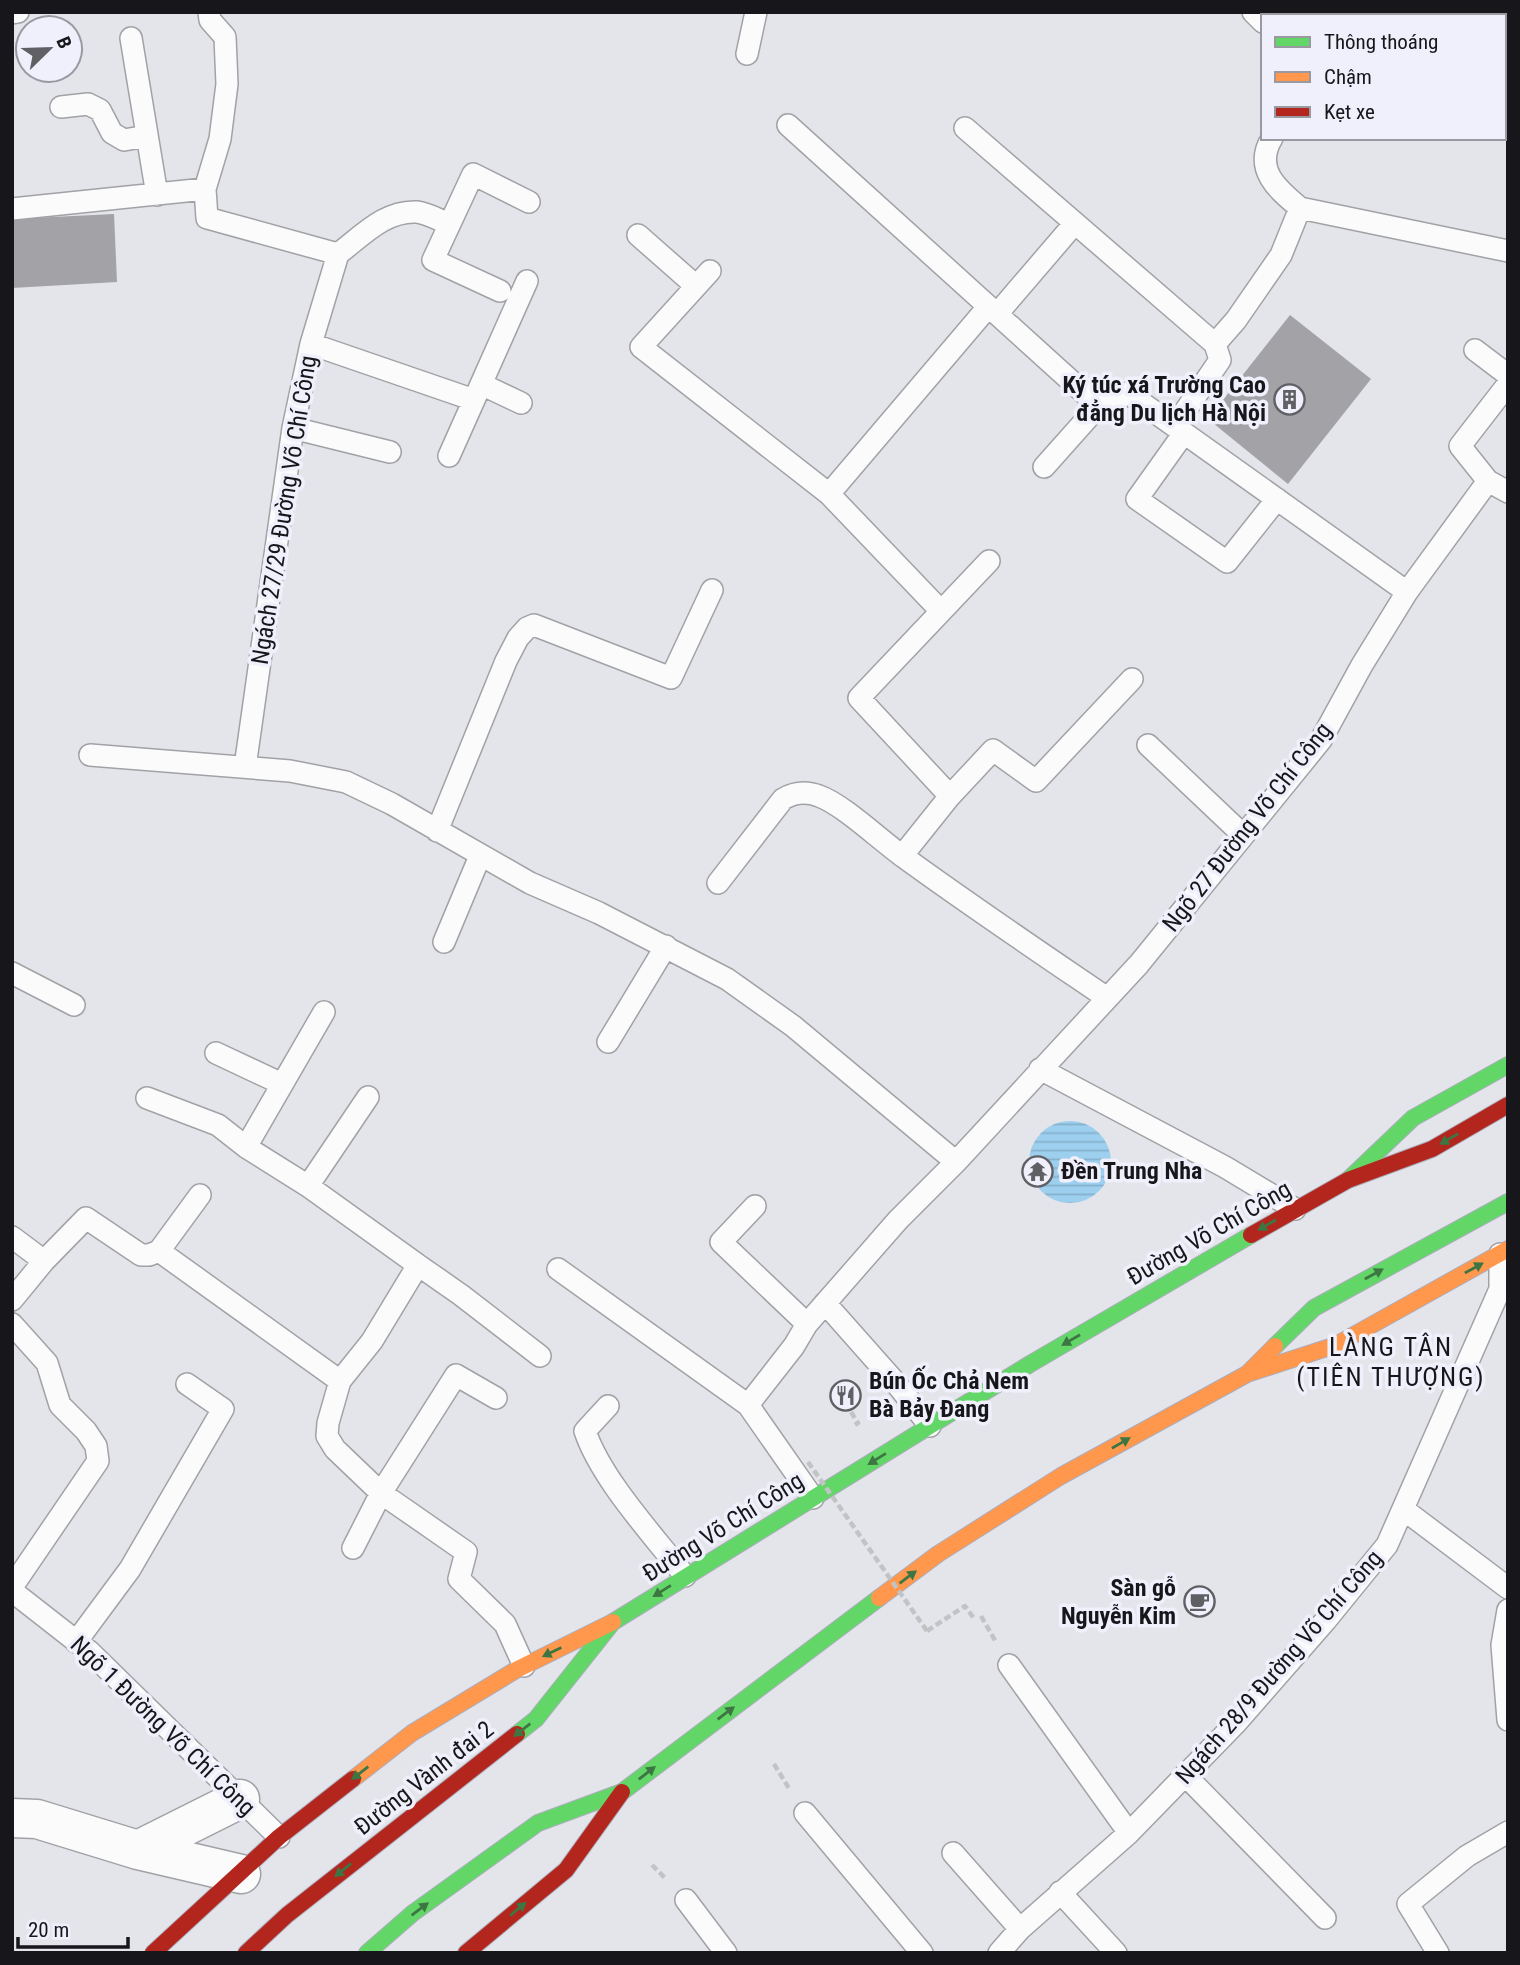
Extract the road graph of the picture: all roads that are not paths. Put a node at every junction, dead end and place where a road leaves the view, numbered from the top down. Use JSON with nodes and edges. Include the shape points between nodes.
{"nodes":[{"id":1,"x":18,"y":12,"type":"edge"},
{"id":2,"x":209,"y":12,"type":"edge"},
{"id":3,"x":756,"y":12,"type":"edge"},
{"id":4,"x":12,"y":13,"type":"edge"},
{"id":5,"x":131,"y":38,"type":"dead end"},
{"id":6,"x":747,"y":54,"type":"dead end"},
{"id":7,"x":61,"y":107,"type":"dead end"},
{"id":8,"x":788,"y":125,"type":"dead end"},
{"id":9,"x":965,"y":128,"type":"dead end"},
{"id":10,"x":147,"y":136,"type":"junction"},
{"id":11,"x":1271,"y":140,"type":"edge"},
{"id":12,"x":205,"y":189,"type":"junction"},
{"id":13,"x":157,"y":195,"type":"junction"},
{"id":14,"x":529,"y":202,"type":"dead end"},
{"id":15,"x":1300,"y":208,"type":"junction"},
{"id":16,"x":12,"y":209,"type":"edge"},
{"id":17,"x":1075,"y":223,"type":"junction"},
{"id":18,"x":449,"y":224,"type":"junction"},
{"id":19,"x":638,"y":235,"type":"dead end"},
{"id":20,"x":1508,"y":251,"type":"edge"},
{"id":21,"x":338,"y":254,"type":"junction"},
{"id":22,"x":527,"y":281,"type":"dead end"},
{"id":23,"x":499,"y":291,"type":"dead end"},
{"id":24,"x":992,"y":311,"type":"junction"},
{"id":25,"x":311,"y":344,"type":"junction"},
{"id":26,"x":1215,"y":344,"type":"junction"},
{"id":27,"x":1475,"y":350,"type":"dead end"},
{"id":28,"x":1508,"y":375,"type":"edge"},
{"id":29,"x":1508,"y":384,"type":"edge"},
{"id":30,"x":478,"y":392,"type":"junction"},
{"id":31,"x":521,"y":403,"type":"dead end"},
{"id":32,"x":1093,"y":412,"type":"junction"},
{"id":33,"x":293,"y":428,"type":"junction"},
{"id":34,"x":1180,"y":429,"type":"junction"},
{"id":35,"x":390,"y":452,"type":"dead end"},
{"id":36,"x":449,"y":456,"type":"dead end"},
{"id":37,"x":1044,"y":467,"type":"dead end"},
{"id":38,"x":1488,"y":481,"type":"junction"},
{"id":39,"x":1508,"y":492,"type":"edge"},
{"id":40,"x":830,"y":494,"type":"junction"},
{"id":41,"x":1277,"y":499,"type":"junction"},
{"id":42,"x":989,"y":561,"type":"dead end"},
{"id":43,"x":712,"y":590,"type":"dead end"},
{"id":44,"x":1407,"y":592,"type":"junction"},
{"id":45,"x":942,"y":611,"type":"junction"},
{"id":46,"x":1132,"y":679,"type":"dead end"},
{"id":47,"x":1148,"y":745,"type":"dead end"},
{"id":48,"x":90,"y":755,"type":"dead end"},
{"id":49,"x":245,"y":767,"type":"junction"},
{"id":50,"x":950,"y":796,"type":"junction"},
{"id":51,"x":437,"y":831,"type":"junction"},
{"id":52,"x":1243,"y":835,"type":"junction"},
{"id":53,"x":480,"y":856,"type":"junction"},
{"id":54,"x":902,"y":856,"type":"junction"},
{"id":55,"x":718,"y":883,"type":"dead end"},
{"id":56,"x":444,"y":942,"type":"dead end"},
{"id":57,"x":666,"y":946,"type":"junction"},
{"id":58,"x":12,"y":973,"type":"edge"},
{"id":59,"x":1107,"y":998,"type":"junction"},
{"id":60,"x":74,"y":1005,"type":"dead end"},
{"id":61,"x":324,"y":1012,"type":"dead end"},
{"id":62,"x":608,"y":1042,"type":"dead end"},
{"id":63,"x":216,"y":1054,"type":"dead end"},
{"id":64,"x":1508,"y":1065,"type":"edge"},
{"id":65,"x":1040,"y":1069,"type":"junction"},
{"id":66,"x":282,"y":1084,"type":"junction"},
{"id":67,"x":368,"y":1097,"type":"dead end"},
{"id":68,"x":148,"y":1098,"type":"dead end"},
{"id":69,"x":1508,"y":1105,"type":"edge"},
{"id":70,"x":246,"y":1147,"type":"junction"},
{"id":71,"x":956,"y":1161,"type":"junction"},
{"id":72,"x":1348,"y":1180,"type":"junction"},
{"id":73,"x":308,"y":1186,"type":"junction"},
{"id":74,"x":200,"y":1195,"type":"dead end"},
{"id":75,"x":1508,"y":1202,"type":"edge"},
{"id":76,"x":755,"y":1206,"type":"dead end"},
{"id":77,"x":1295,"y":1209,"type":"junction"},
{"id":78,"x":12,"y":1237,"type":"edge"},
{"id":79,"x":159,"y":1251,"type":"junction"},
{"id":80,"x":1504,"y":1252,"type":"edge"},
{"id":81,"x":44,"y":1261,"type":"junction"},
{"id":82,"x":418,"y":1265,"type":"junction"},
{"id":83,"x":558,"y":1269,"type":"dead end"},
{"id":84,"x":12,"y":1300,"type":"edge"},
{"id":85,"x":825,"y":1303,"type":"junction"},
{"id":86,"x":12,"y":1324,"type":"edge"},
{"id":87,"x":807,"y":1324,"type":"junction"},
{"id":88,"x":540,"y":1356,"type":"dead end"},
{"id":89,"x":1247,"y":1374,"type":"junction"},
{"id":90,"x":340,"y":1381,"type":"junction"},
{"id":91,"x":187,"y":1384,"type":"dead end"},
{"id":92,"x":496,"y":1398,"type":"dead end"},
{"id":93,"x":748,"y":1405,"type":"junction"},
{"id":94,"x":608,"y":1406,"type":"dead end"},
{"id":95,"x":930,"y":1426,"type":"junction"},
{"id":96,"x":381,"y":1493,"type":"junction"},
{"id":97,"x":813,"y":1498,"type":"junction"},
{"id":98,"x":1404,"y":1509,"type":"junction"},
{"id":99,"x":353,"y":1548,"type":"dead end"},
{"id":100,"x":685,"y":1576,"type":"junction"},
{"id":101,"x":1508,"y":1588,"type":"edge"},
{"id":102,"x":12,"y":1589,"type":"edge"},
{"id":103,"x":1508,"y":1610,"type":"edge"},
{"id":104,"x":613,"y":1622,"type":"junction"},
{"id":105,"x":76,"y":1642,"type":"junction"},
{"id":106,"x":1009,"y":1665,"type":"dead end"},
{"id":107,"x":524,"y":1666,"type":"junction"},
{"id":108,"x":1508,"y":1720,"type":"edge"},
{"id":109,"x":1185,"y":1775,"type":"junction"},
{"id":110,"x":622,"y":1792,"type":"junction"},
{"id":111,"x":240,"y":1799,"type":"junction"},
{"id":112,"x":805,"y":1813,"type":"dead end"},
{"id":113,"x":12,"y":1818,"type":"edge"},
{"id":114,"x":1508,"y":1832,"type":"edge"},
{"id":115,"x":1129,"y":1833,"type":"junction"},
{"id":116,"x":279,"y":1837,"type":"junction"},
{"id":117,"x":138,"y":1850,"type":"junction"},
{"id":118,"x":953,"y":1853,"type":"dead end"},
{"id":119,"x":241,"y":1874,"type":"junction"},
{"id":120,"x":1060,"y":1892,"type":"junction"},
{"id":121,"x":686,"y":1900,"type":"dead end"},
{"id":122,"x":1325,"y":1918,"type":"dead end"},
{"id":123,"x":1020,"y":1929,"type":"junction"},
{"id":124,"x":153,"y":1953,"type":"edge"},
{"id":125,"x":246,"y":1953,"type":"edge"},
{"id":126,"x":367,"y":1953,"type":"edge"},
{"id":127,"x":466,"y":1953,"type":"edge"},
{"id":128,"x":726,"y":1953,"type":"edge"},
{"id":129,"x":922,"y":1953,"type":"edge"},
{"id":130,"x":999,"y":1953,"type":"edge"},
{"id":131,"x":1116,"y":1953,"type":"edge"},
{"id":132,"x":1438,"y":1953,"type":"edge"}],
"edges":[{"from":1,"to":4,"type":"lane"},
{"from":2,"to":12,"type":"lane","via":[[225,37],[227,84],[220,139]]},
{"from":3,"to":6,"type":"lane"},
{"from":5,"to":10,"type":"lane"},
{"from":7,"to":10,"type":"lane","via":[[88,104],[100,110],[112,133],[124,139]]},
{"from":8,"to":24,"type":"lane"},
{"from":9,"to":17,"type":"lane"},
{"from":10,"to":13,"type":"lane"},
{"from":11,"to":15,"type":"lane","via":[[1265,150],[1275,188]]},
{"from":12,"to":13,"type":"lane"},
{"from":12,"to":21,"type":"lane","via":[[207,218]]},
{"from":13,"to":16,"type":"lane"},
{"from":14,"to":18,"type":"lane","via":[[473,174]]},
{"from":15,"to":20,"type":"lane"},
{"from":15,"to":26,"type":"lane","via":[[1281,255]]},
{"from":17,"to":24,"type":"lane"},
{"from":17,"to":26,"type":"lane"},
{"from":18,"to":21,"type":"lane","via":[[418,212],[391,216]]},
{"from":18,"to":23,"type":"lane","via":[[433,260]]},
{"from":19,"to":40,"type":"lane","via":[[703,278],[641,347]]},
{"from":21,"to":25,"type":"lane","name":"Ngách 27/29 Đường Võ Chí Công"},
{"from":22,"to":30,"type":"lane"},
{"from":24,"to":32,"type":"lane","via":[[1092,400]]},
{"from":24,"to":40,"type":"lane"},
{"from":25,"to":30,"type":"lane"},
{"from":25,"to":33,"type":"lane","name":"Ngách 27/29 Đường Võ Chí Công"},
{"from":26,"to":34,"type":"lane","via":[[1220,360]]},
{"from":27,"to":28,"type":"lane"},
{"from":29,"to":38,"type":"lane","via":[[1460,446]]},
{"from":30,"to":31,"type":"lane"},
{"from":30,"to":36,"type":"lane"},
{"from":32,"to":34,"type":"lane","via":[[1128,393]]},
{"from":32,"to":37,"type":"lane"},
{"from":33,"to":35,"type":"lane"},
{"from":33,"to":49,"type":"lane","name":"Ngách 27/29 Đường Võ Chí Công"},
{"from":34,"to":41,"type":"lane"},
{"from":34,"to":41,"type":"lane","via":[[1137,499],[1227,562]]},
{"from":38,"to":39,"type":"lane"},
{"from":38,"to":44,"type":"lane","name":"Ngõ 27 Đường Võ Chí Công"},
{"from":40,"to":45,"type":"lane"},
{"from":41,"to":44,"type":"lane"},
{"from":42,"to":45,"type":"lane"},
{"from":43,"to":51,"type":"lane","via":[[671,678],[534,625],[527,628],[506,661]]},
{"from":44,"to":52,"type":"lane","name":"Ngõ 27 Đường Võ Chí Công","via":[[1321,740]]},
{"from":45,"to":50,"type":"lane","via":[[859,698]]},
{"from":46,"to":50,"type":"lane","via":[[1036,781],[993,750]]},
{"from":47,"to":52,"type":"lane"},
{"from":48,"to":49,"type":"lane"},
{"from":49,"to":51,"type":"lane","via":[[346,782]]},
{"from":50,"to":54,"type":"lane"},
{"from":51,"to":53,"type":"lane"},
{"from":52,"to":59,"type":"lane","name":"Ngõ 27 Đường Võ Chí Công"},
{"from":53,"to":56,"type":"lane"},
{"from":53,"to":57,"type":"lane"},
{"from":54,"to":55,"type":"lane","via":[[833,804],[819,796],[793,793],[774,809]]},
{"from":54,"to":59,"type":"lane"},
{"from":57,"to":62,"type":"lane"},
{"from":57,"to":71,"type":"lane","via":[[727,979],[793,1026]]},
{"from":58,"to":60,"type":"lane"},
{"from":59,"to":65,"type":"lane","name":"Ngõ 27 Đường Võ Chí Công"},
{"from":61,"to":66,"type":"lane"},
{"from":63,"to":66,"type":"lane"},
{"from":64,"to":72,"type":"main road","name":"Đường Võ Chí Công","via":[[1413,1118]]},
{"from":65,"to":71,"type":"lane","name":"Ngõ 27 Đường Võ Chí Công"},
{"from":65,"to":77,"type":"lane"},
{"from":66,"to":70,"type":"lane"},
{"from":67,"to":73,"type":"lane"},
{"from":68,"to":70,"type":"lane","via":[[218,1125]]},
{"from":69,"to":72,"type":"main road","name":"Đường Võ Chí Công","one_way":true,"via":[[1432,1149]]},
{"from":70,"to":73,"type":"lane"},
{"from":71,"to":85,"type":"lane"},
{"from":72,"to":77,"type":"main road","name":"Đường Võ Chí Công"},
{"from":73,"to":82,"type":"lane"},
{"from":74,"to":79,"type":"lane"},
{"from":89,"to":75,"type":"main road","one_way":true,"via":[[1314,1308]]},
{"from":76,"to":87,"type":"lane","via":[[721,1242]]},
{"from":77,"to":95,"type":"main road","name":"Đường Võ Chí Công","one_way":true},
{"from":78,"to":81,"type":"lane"},
{"from":79,"to":81,"type":"lane","via":[[141,1255],[86,1218]]},
{"from":79,"to":90,"type":"lane"},
{"from":89,"to":80,"type":"main road","one_way":true,"via":[[1336,1345]]},
{"from":80,"to":98,"type":"lane","name":"Ngách 28/9 Đường Võ Chí Công","via":[[1500,1289]]},
{"from":81,"to":84,"type":"lane"},
{"from":82,"to":88,"type":"lane"},
{"from":82,"to":90,"type":"lane","via":[[372,1341]]},
{"from":83,"to":93,"type":"lane"},
{"from":85,"to":87,"type":"lane"},
{"from":85,"to":95,"type":"lane"},
{"from":86,"to":102,"type":"lane","via":[[47,1363],[60,1405],[86,1431],[96,1446],[98,1461]]},
{"from":87,"to":93,"type":"lane"},
{"from":110,"to":89,"type":"main road","one_way":true,"via":[[938,1554],[1061,1476]]},
{"from":90,"to":96,"type":"lane","via":[[327,1437]]},
{"from":91,"to":105,"type":"lane","via":[[223,1409],[130,1569]]},
{"from":92,"to":96,"type":"lane","via":[[456,1375]]},
{"from":93,"to":97,"type":"lane"},
{"from":94,"to":100,"type":"lane","via":[[585,1431],[591,1450]]},
{"from":95,"to":97,"type":"main road","name":"Đường Võ Chí Công","one_way":true},
{"from":96,"to":99,"type":"lane"},
{"from":96,"to":107,"type":"lane","via":[[466,1552],[459,1579],[505,1623]]},
{"from":97,"to":100,"type":"main road","name":"Đường Võ Chí Công"},
{"from":98,"to":101,"type":"lane"},
{"from":98,"to":109,"type":"lane","name":"Ngách 28/9 Đường Võ Chí Công","via":[[1387,1545],[1326,1620]]},
{"from":100,"to":104,"type":"main road","name":"Đường Võ Chí Công","one_way":true},
{"from":102,"to":105,"type":"lane","name":"Ngõ 1 Đường Võ Chí Công"},
{"from":103,"to":108,"type":"lane","via":[[1502,1645]]},
{"from":104,"to":107,"type":"main road","name":"Đường Võ Chí Công","one_way":true},
{"from":104,"to":125,"type":"main road","name":"Đường Vành đai 2","one_way":true,"via":[[537,1719],[287,1915]]},
{"from":105,"to":111,"type":"lane","name":"Ngõ 1 Đường Võ Chí Công"},
{"from":106,"to":115,"type":"lane"},
{"from":107,"to":116,"type":"main road","name":"Đường Võ Chí Công","one_way":true,"via":[[412,1733]]},
{"from":109,"to":115,"type":"lane","name":"Ngách 28/9 Đường Võ Chí Công"},
{"from":109,"to":122,"type":"lane"},
{"from":126,"to":110,"type":"main road","one_way":true,"via":[[413,1913],[538,1823]]},
{"from":127,"to":110,"type":"main road","one_way":true,"via":[[566,1870]]},
{"from":111,"to":116,"type":"lane","name":"Ngõ 1 Đường Võ Chí Công"},
{"from":111,"to":117,"type":"street"},
{"from":112,"to":129,"type":"lane"},
{"from":113,"to":117,"type":"street","via":[[37,1819]]},
{"from":114,"to":132,"type":"lane","via":[[1467,1856],[1408,1904]]},
{"from":115,"to":120,"type":"lane","name":"Ngách 28/9 Đường Võ Chí Công"},
{"from":116,"to":119,"type":"main road","name":"Đường Võ Chí Công"},
{"from":117,"to":119,"type":"street"},
{"from":118,"to":123,"type":"lane"},
{"from":119,"to":124,"type":"main road","name":"Đường Võ Chí Công"},
{"from":120,"to":123,"type":"lane","name":"Ngách 28/9 Đường Võ Chí Công"},
{"from":120,"to":131,"type":"lane"},
{"from":121,"to":128,"type":"lane"},
{"from":123,"to":130,"type":"lane","name":"Ngách 28/9 Đường Võ Chí Công"}]}
